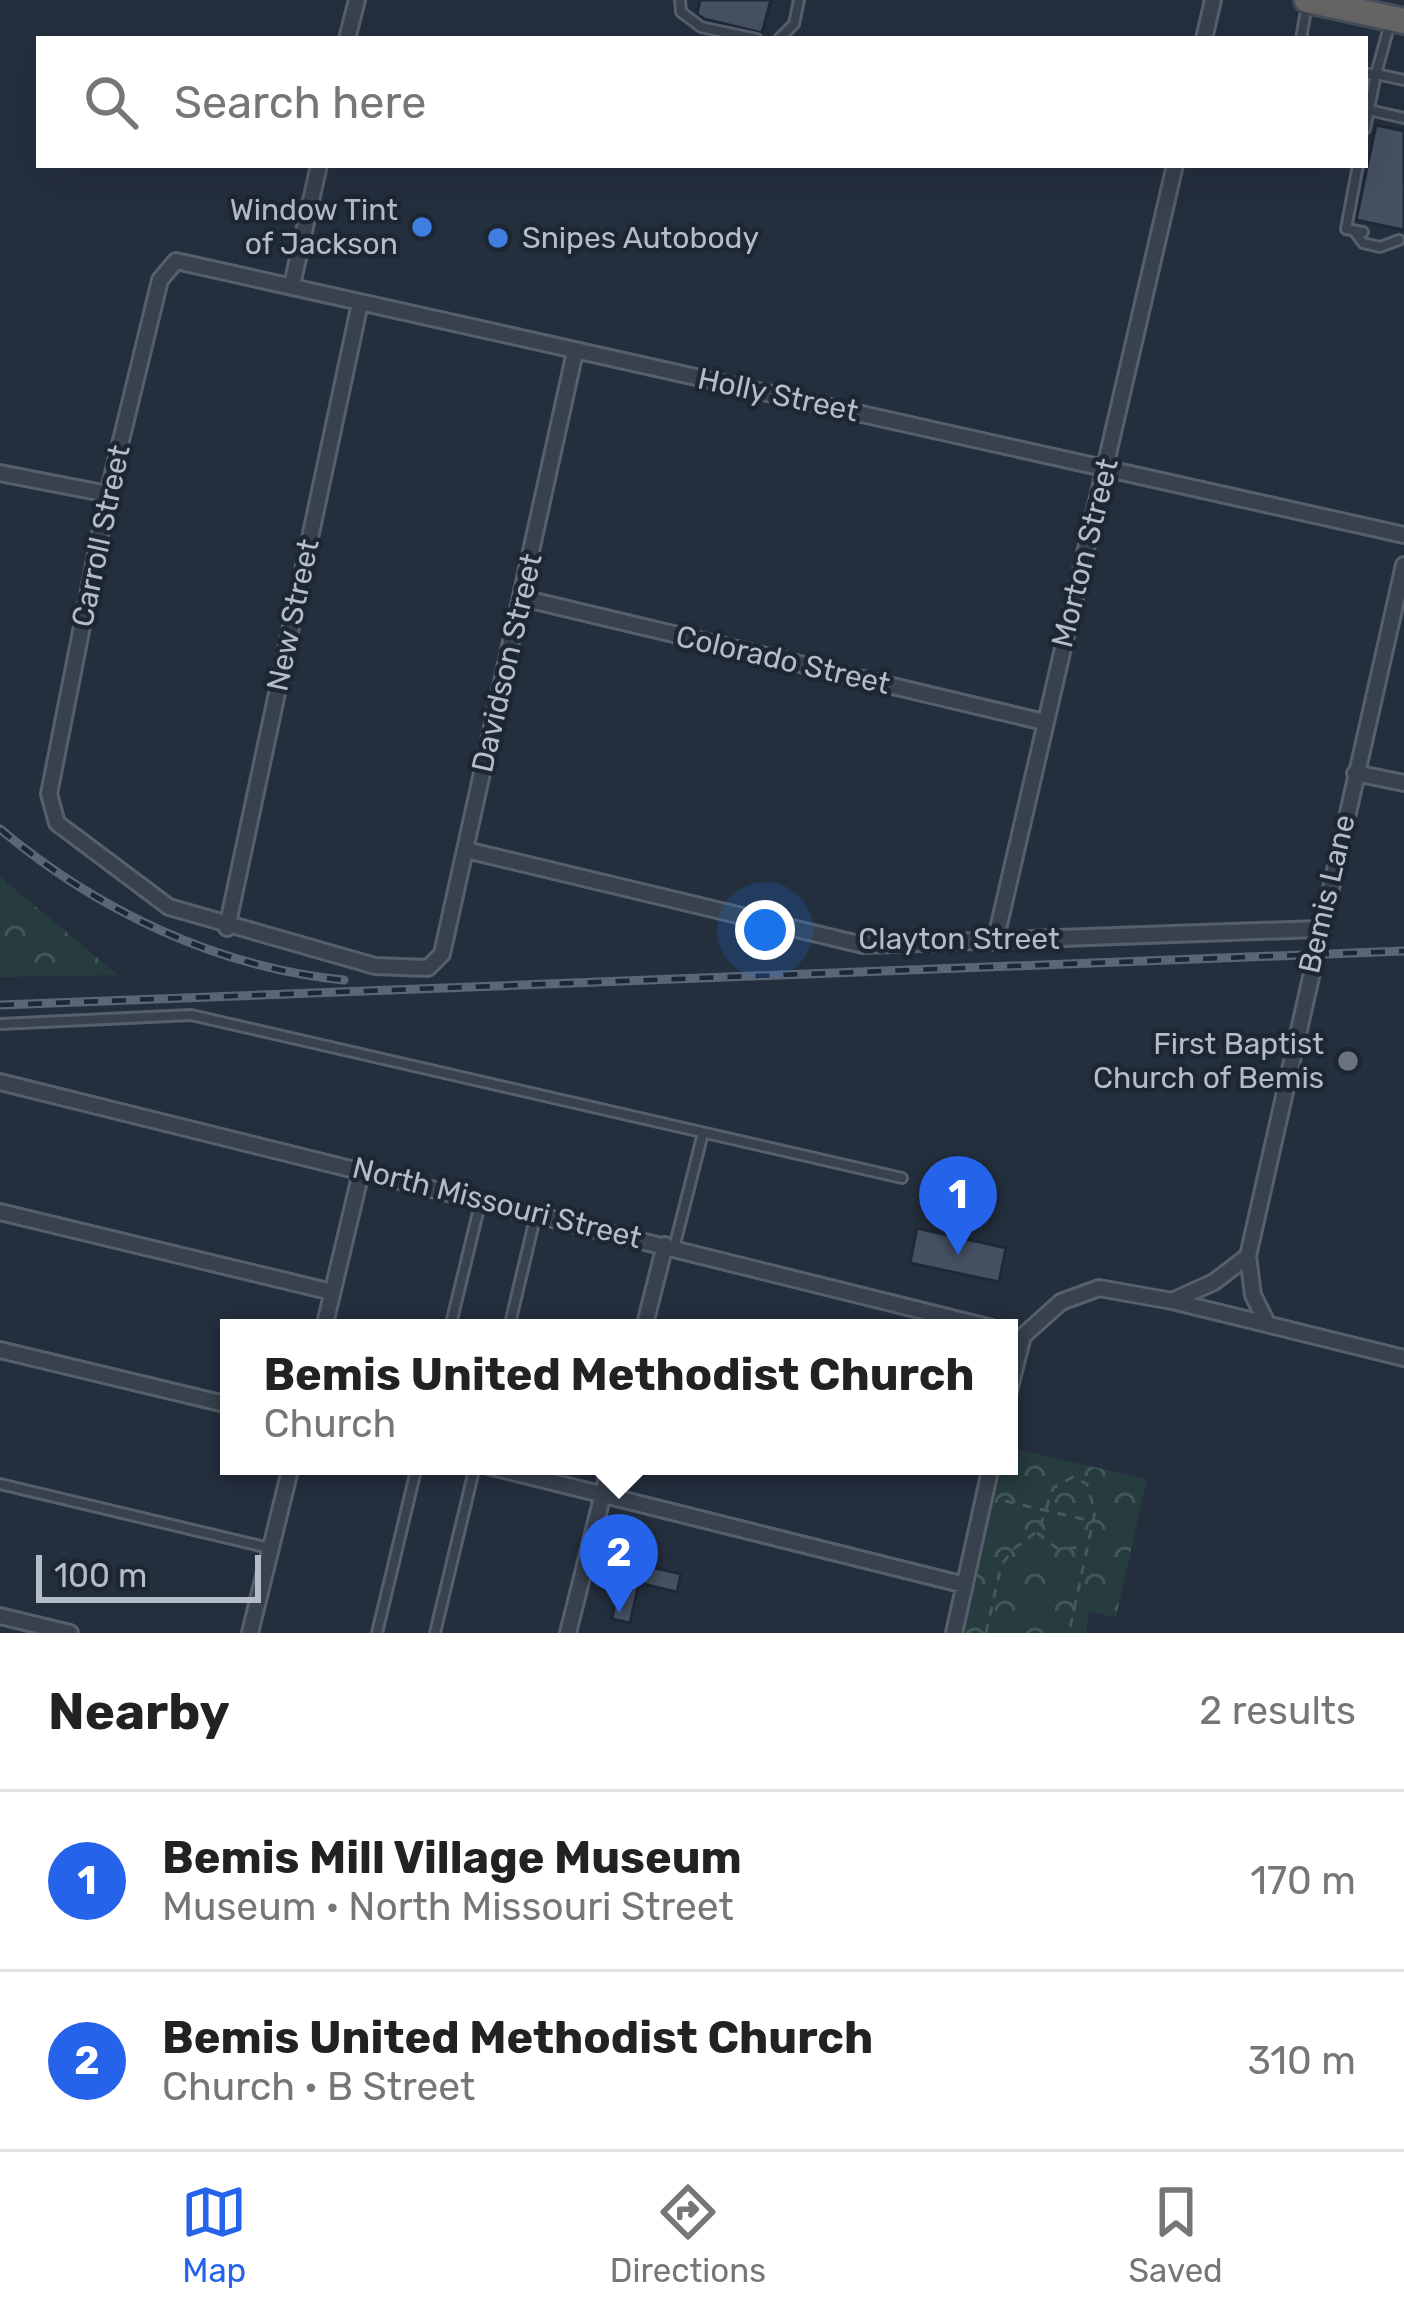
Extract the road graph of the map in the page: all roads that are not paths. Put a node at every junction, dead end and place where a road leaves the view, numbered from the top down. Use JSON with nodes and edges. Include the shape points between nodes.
{"nodes":[{"id":1,"x":357,"y":0,"type":"edge"},
{"id":2,"x":680,"y":0,"type":"edge"},
{"id":3,"x":800,"y":0,"type":"edge"},
{"id":4,"x":1213,"y":0,"type":"edge"},
{"id":5,"x":1307,"y":0,"type":"edge"},
{"id":6,"x":1398,"y":20,"type":"edge"},
{"id":7,"x":348,"y":36,"type":"edge"},
{"id":8,"x":744,"y":36,"type":"edge"},
{"id":9,"x":782,"y":36,"type":"edge"},
{"id":10,"x":1205,"y":36,"type":"edge"},
{"id":11,"x":1301,"y":36,"type":"edge"},
{"id":12,"x":1368,"y":74,"type":"edge"},
{"id":13,"x":1376,"y":74,"type":"junction"},
{"id":14,"x":1404,"y":80,"type":"edge"},
{"id":15,"x":1369,"y":110,"type":"junction"},
{"id":16,"x":1368,"y":115,"type":"edge"},
{"id":17,"x":1404,"y":118,"type":"edge"},
{"id":18,"x":318,"y":168,"type":"edge"},
{"id":19,"x":1174,"y":168,"type":"edge"},
{"id":20,"x":1357,"y":168,"type":"edge"},
{"id":21,"x":1383,"y":237,"type":"dead end"},
{"id":22,"x":1402,"y":241,"type":"edge"},
{"id":23,"x":160,"y":280,"type":"joint"},
{"id":24,"x":292,"y":285,"type":"junction"},
{"id":25,"x":360,"y":303,"type":"junction"},
{"id":26,"x":575,"y":352,"type":"junction"},
{"id":27,"x":1106,"y":465,"type":"junction"},
{"id":28,"x":0,"y":473,"type":"edge"},
{"id":29,"x":108,"y":494,"type":"junction"},
{"id":30,"x":1404,"y":535,"type":"edge"},
{"id":31,"x":1404,"y":566,"type":"edge"},
{"id":32,"x":522,"y":598,"type":"junction"},
{"id":33,"x":1044,"y":722,"type":"junction"},
{"id":34,"x":1354,"y":773,"type":"junction"},
{"id":35,"x":1404,"y":783,"type":"edge"},
{"id":36,"x":466,"y":850,"type":"junction"},
{"id":37,"x":227,"y":928,"type":"junction"},
{"id":38,"x":1318,"y":928,"type":"junction"},
{"id":39,"x":995,"y":942,"type":"junction"},
{"id":40,"x":0,"y":1024,"type":"edge"},
{"id":41,"x":0,"y":1082,"type":"edge"},
{"id":42,"x":703,"y":1133,"type":"junction"},
{"id":43,"x":362,"y":1168,"type":"junction"},
{"id":44,"x":902,"y":1178,"type":"dead end"},
{"id":45,"x":482,"y":1198,"type":"junction"},
{"id":46,"x":0,"y":1212,"type":"edge"},
{"id":47,"x":537,"y":1213,"type":"junction"},
{"id":48,"x":669,"y":1246,"type":"junction"},
{"id":49,"x":1248,"y":1256,"type":"junction"},
{"id":50,"x":332,"y":1292,"type":"junction"},
{"id":51,"x":1172,"y":1300,"type":"junction"},
{"id":52,"x":326,"y":1319,"type":"edge"},
{"id":53,"x":452,"y":1319,"type":"edge"},
{"id":54,"x":510,"y":1319,"type":"edge"},
{"id":55,"x":647,"y":1319,"type":"edge"},
{"id":56,"x":928,"y":1319,"type":"edge"},
{"id":57,"x":1267,"y":1323,"type":"junction"},
{"id":58,"x":1018,"y":1333,"type":"edge"},
{"id":59,"x":0,"y":1350,"type":"edge"},
{"id":60,"x":1404,"y":1358,"type":"edge"},
{"id":61,"x":220,"y":1403,"type":"edge"},
{"id":62,"x":289,"y":1475,"type":"edge"},
{"id":63,"x":415,"y":1475,"type":"edge"},
{"id":64,"x":473,"y":1475,"type":"edge"},
{"id":65,"x":526,"y":1475,"type":"edge"},
{"id":66,"x":608,"y":1475,"type":"edge"},
{"id":67,"x":990,"y":1475,"type":"edge"},
{"id":68,"x":0,"y":1484,"type":"edge"},
{"id":69,"x":603,"y":1493,"type":"junction"},
{"id":70,"x":270,"y":1549,"type":"junction"},
{"id":71,"x":965,"y":1585,"type":"junction"},
{"id":72,"x":0,"y":1616,"type":"edge"},
{"id":73,"x":70,"y":1633,"type":"edge"},
{"id":74,"x":250,"y":1633,"type":"edge"},
{"id":75,"x":377,"y":1633,"type":"edge"},
{"id":76,"x":435,"y":1633,"type":"edge"},
{"id":77,"x":568,"y":1633,"type":"edge"},
{"id":78,"x":954,"y":1633,"type":"edge"}],
"edges":[{"from":1,"to":7,"type":"street"},
{"from":2,"to":8,"type":"lane","via":[[681,12],[701,27]]},
{"from":3,"to":9,"type":"lane"},
{"from":4,"to":10,"type":"street"},
{"from":5,"to":6,"type":"highway"},
{"from":5,"to":11,"type":"lane"},
{"from":6,"to":13,"type":"lane"},
{"from":12,"to":13,"type":"lane"},
{"from":13,"to":14,"type":"lane"},
{"from":13,"to":15,"type":"lane"},
{"from":15,"to":16,"type":"lane"},
{"from":15,"to":17,"type":"lane"},
{"from":18,"to":24,"type":"street"},
{"from":19,"to":27,"type":"street","name":"Morton Street"},
{"from":20,"to":22,"type":"lane","via":[[1346,229],[1380,247]]},
{"from":21,"to":22,"type":"lane"},
{"from":23,"to":24,"type":"street","name":"Holly Street","via":[[176,261]]},
{"from":23,"to":29,"type":"street","name":"Carroll Street"},
{"from":24,"to":25,"type":"street","name":"Holly Street"},
{"from":25,"to":26,"type":"street","name":"Holly Street"},
{"from":25,"to":37,"type":"street","name":"New Street"},
{"from":26,"to":27,"type":"street","name":"Holly Street"},
{"from":26,"to":32,"type":"street","name":"Davidson Street"},
{"from":27,"to":30,"type":"street","name":"Holly Street"},
{"from":27,"to":33,"type":"street","name":"Morton Street"},
{"from":28,"to":29,"type":"street"},
{"from":29,"to":37,"type":"street","name":"Carroll Street","via":[[49,794],[57,823],[169,907]]},
{"from":31,"to":34,"type":"street","name":"Bemis Lane"},
{"from":32,"to":33,"type":"street","name":"Colorado Street"},
{"from":32,"to":36,"type":"street","name":"Davidson Street"},
{"from":33,"to":39,"type":"street","name":"Morton Street"},
{"from":34,"to":35,"type":"street"},
{"from":34,"to":38,"type":"street","name":"Bemis Lane"},
{"from":36,"to":37,"type":"street","name":"Davidson Street","via":[[442,954],[428,968],[375,967]]},
{"from":36,"to":39,"type":"street","name":"Clayton Street","via":[[863,945]]},
{"from":38,"to":39,"type":"street","name":"Clayton Street"},
{"from":38,"to":49,"type":"street","name":"Bemis Lane"},
{"from":40,"to":42,"type":"lane","via":[[191,1015]]},
{"from":41,"to":43,"type":"street","name":"North Missouri Street"},
{"from":42,"to":44,"type":"lane"},
{"from":42,"to":48,"type":"lane"},
{"from":43,"to":45,"type":"street","name":"North Missouri Street"},
{"from":43,"to":50,"type":"street"},
{"from":45,"to":47,"type":"street","name":"North Missouri Street"},
{"from":45,"to":53,"type":"lane"},
{"from":46,"to":50,"type":"street"},
{"from":47,"to":48,"type":"street","name":"North Missouri Street"},
{"from":47,"to":54,"type":"lane"},
{"from":48,"to":55,"type":"street"},
{"from":48,"to":56,"type":"street","name":"North Missouri Street"},
{"from":49,"to":51,"type":"street"},
{"from":49,"to":57,"type":"street","via":[[1252,1295]]},
{"from":50,"to":52,"type":"street"},
{"from":51,"to":57,"type":"street"},
{"from":51,"to":58,"type":"street","via":[[1099,1288],[1060,1302]]},
{"from":57,"to":60,"type":"street"},
{"from":59,"to":61,"type":"street"},
{"from":62,"to":70,"type":"street"},
{"from":63,"to":75,"type":"lane"},
{"from":64,"to":76,"type":"lane"},
{"from":65,"to":69,"type":"street"},
{"from":66,"to":69,"type":"street"},
{"from":67,"to":71,"type":"street"},
{"from":68,"to":70,"type":"lane"},
{"from":69,"to":71,"type":"street"},
{"from":69,"to":77,"type":"street"},
{"from":70,"to":74,"type":"street"},
{"from":71,"to":78,"type":"street"},
{"from":72,"to":73,"type":"street"}]}
